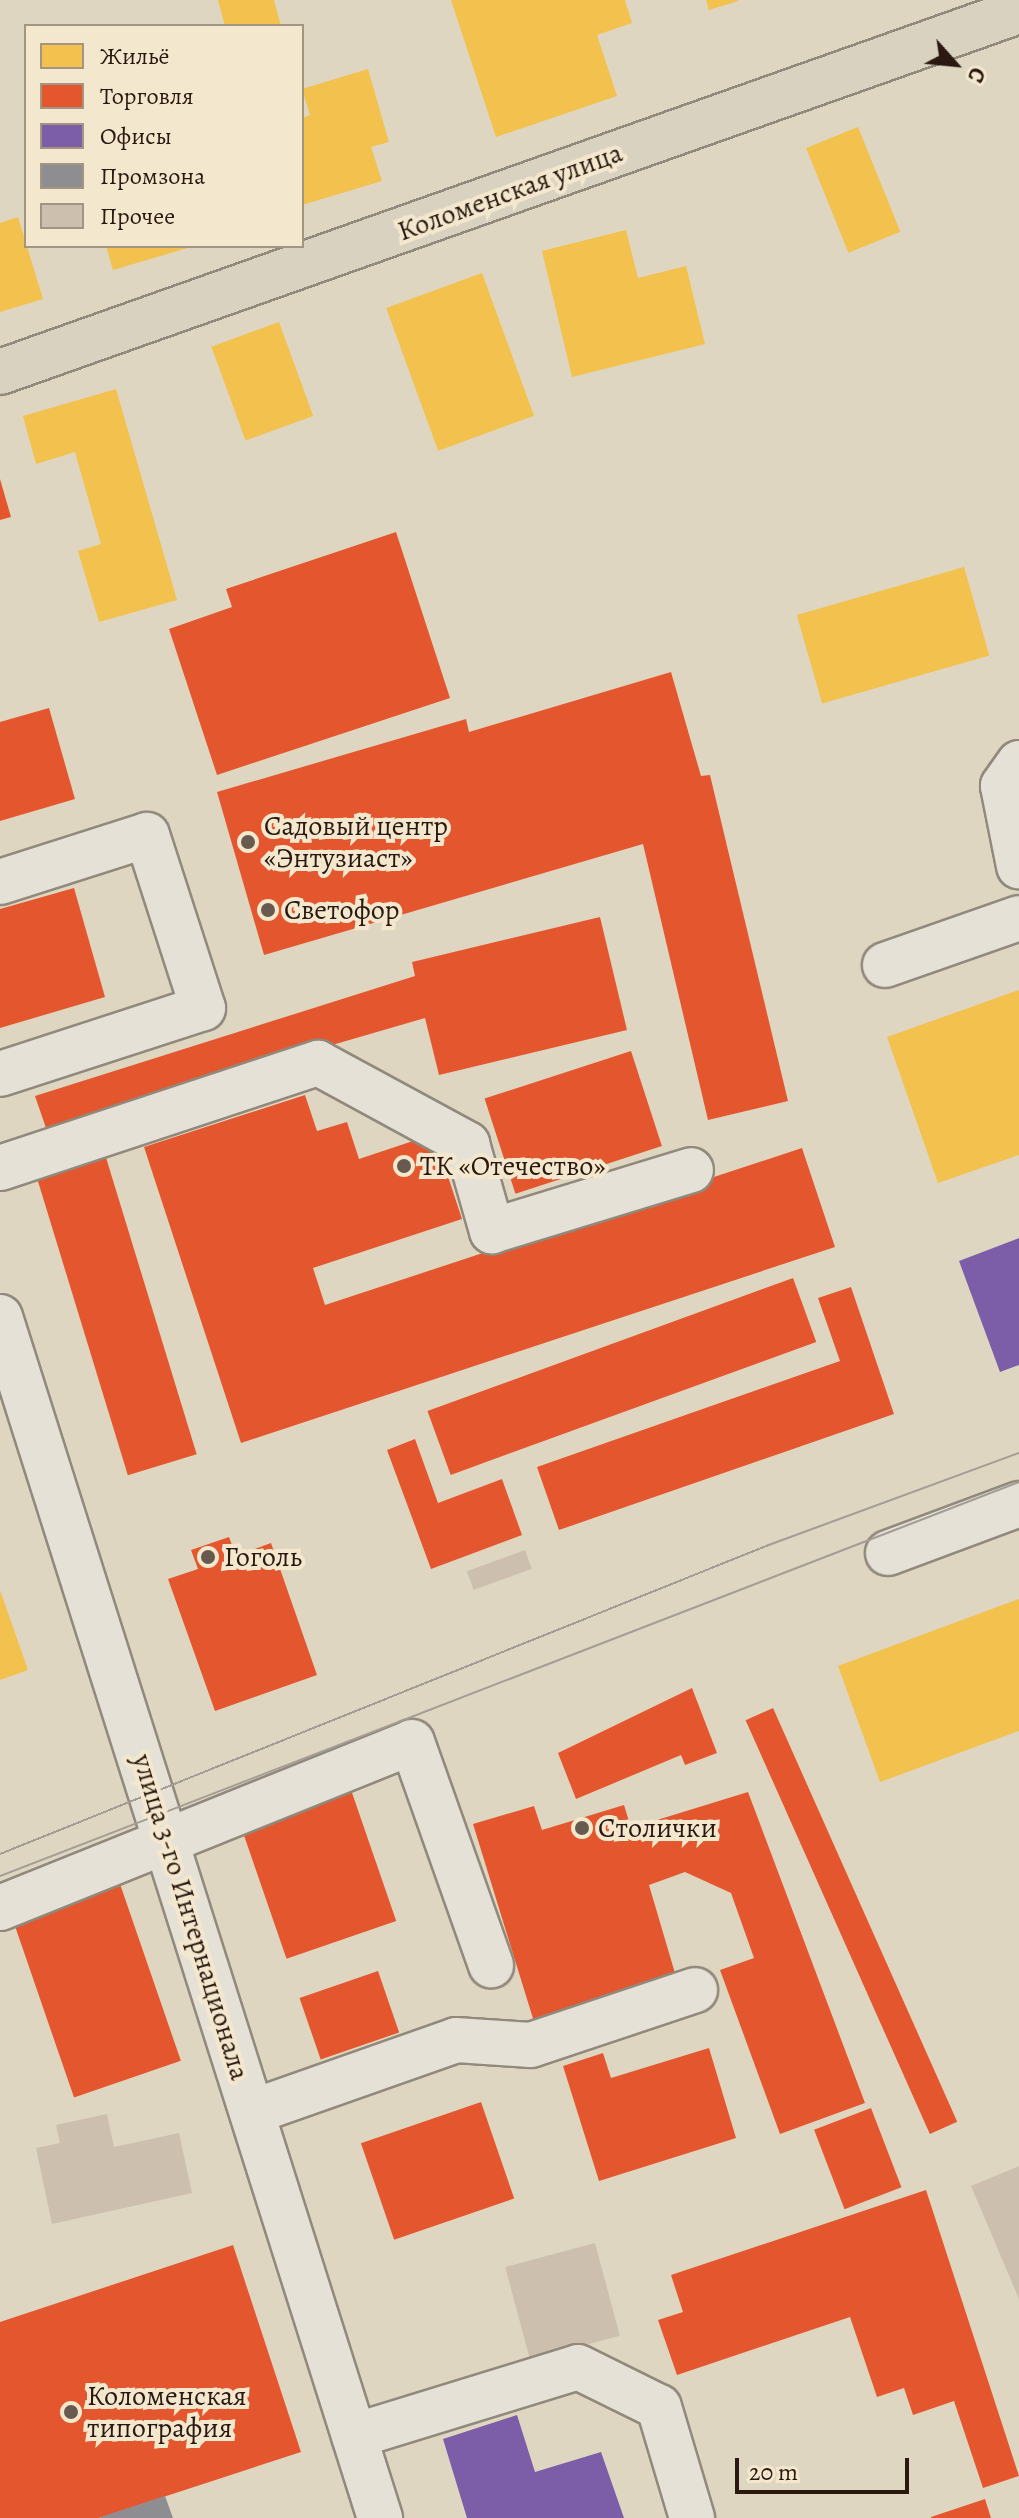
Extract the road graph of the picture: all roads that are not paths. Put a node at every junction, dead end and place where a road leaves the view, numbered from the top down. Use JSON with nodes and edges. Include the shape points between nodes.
{"nodes":[{"id":1,"x":1019,"y":11,"type":"edge"},
{"id":2,"x":0,"y":372,"type":"edge"},
{"id":3,"x":1019,"y":763,"type":"edge"},
{"id":4,"x":1019,"y":866,"type":"edge"},
{"id":5,"x":0,"y":882,"type":"edge"},
{"id":6,"x":1019,"y":918,"type":"edge"},
{"id":7,"x":885,"y":965,"type":"dead end"},
{"id":8,"x":0,"y":1074,"type":"edge"},
{"id":9,"x":0,"y":1168,"type":"edge"},
{"id":10,"x":691,"y":1170,"type":"dead end"},
{"id":11,"x":0,"y":1317,"type":"edge"},
{"id":12,"x":1019,"y":1504,"type":"edge"},
{"id":13,"x":888,"y":1553,"type":"dead end"},
{"id":14,"x":169,"y":1842,"type":"junction"},
{"id":15,"x":0,"y":1908,"type":"edge"},
{"id":16,"x":491,"y":1965,"type":"dead end"},
{"id":17,"x":695,"y":1990,"type":"dead end"},
{"id":18,"x":252,"y":2112,"type":"junction"},
{"id":19,"x":354,"y":2436,"type":"junction"},
{"id":20,"x":380,"y":2518,"type":"edge"},
{"id":21,"x":692,"y":2518,"type":"edge"}],
"edges":[{"from":1,"to":2,"type":"main road","name":"Коломенская улица"},
{"from":3,"to":4,"type":"street","via":[[1003,786]]},
{"from":5,"to":8,"type":"street","via":[[147,835],[203,1008]]},
{"from":6,"to":7,"type":"street"},
{"from":9,"to":10,"type":"street","via":[[318,1063],[467,1144],[492,1231]]},
{"from":11,"to":14,"type":"street","name":"улица 3-го Интернационала"},
{"from":12,"to":13,"type":"street"},
{"from":14,"to":15,"type":"street"},
{"from":14,"to":16,"type":"street","via":[[412,1742]]},
{"from":14,"to":18,"type":"street","name":"улица 3-го Интернационала"},
{"from":17,"to":18,"type":"street","via":[[531,2045],[456,2040]]},
{"from":18,"to":19,"type":"street","name":"улица 3-го Интернационала"},
{"from":19,"to":20,"type":"street","name":"улица 3-го Интернационала"},
{"from":19,"to":21,"type":"street","via":[[578,2367],[659,2407]]}]}
